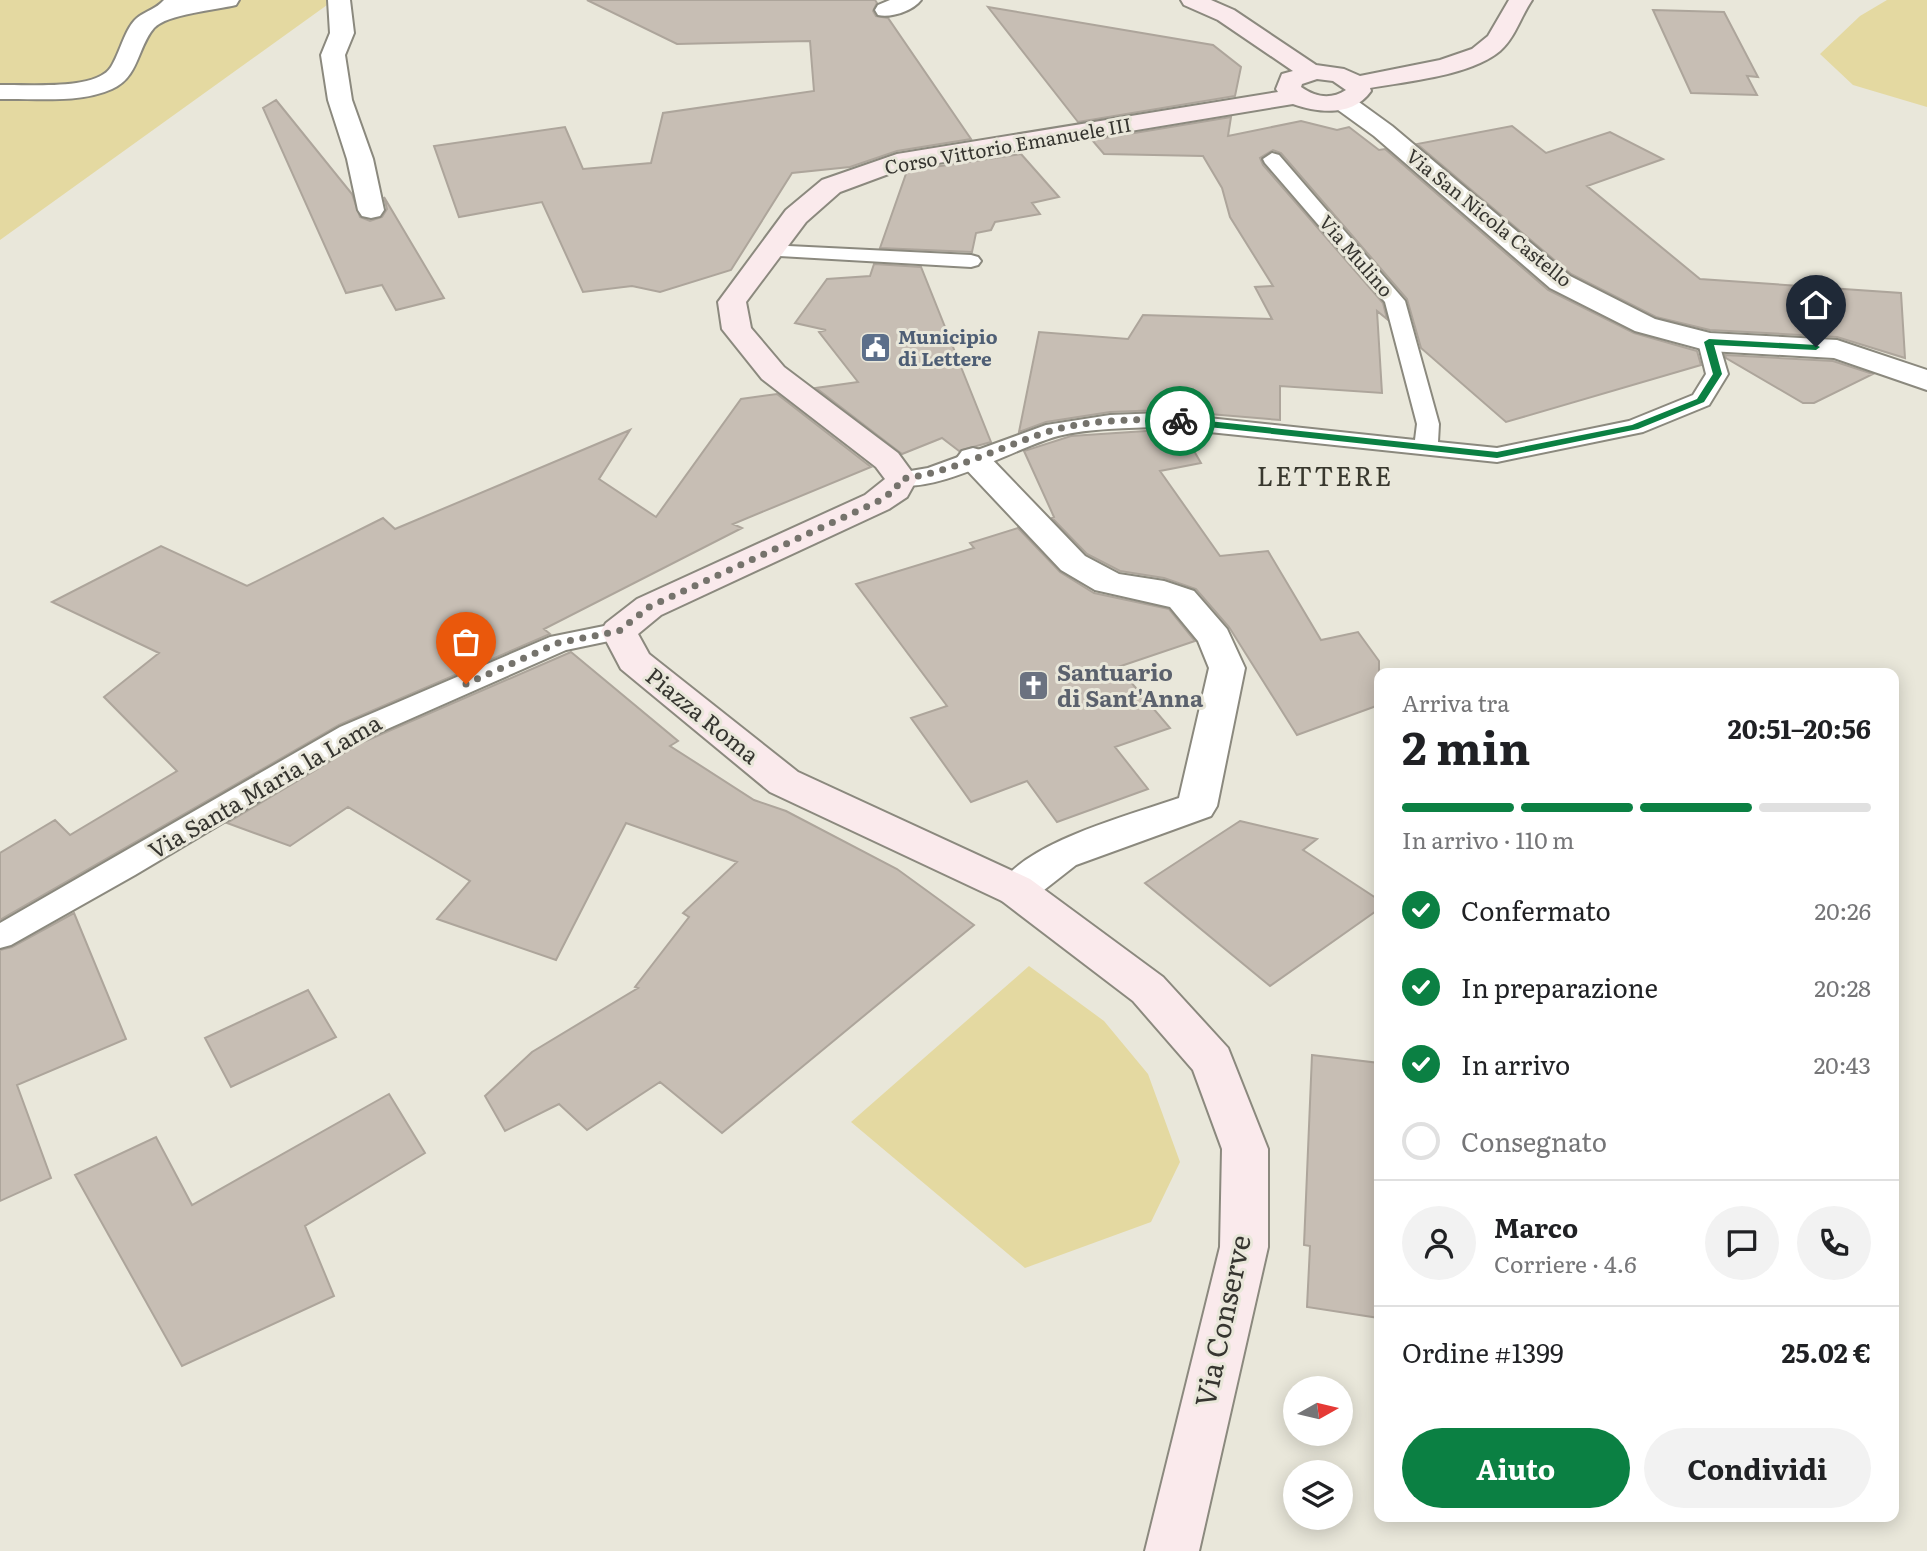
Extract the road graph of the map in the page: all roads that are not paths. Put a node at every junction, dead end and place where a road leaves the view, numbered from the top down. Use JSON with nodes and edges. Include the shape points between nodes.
{"nodes":[{"id":1,"x":228,"y":0,"type":"edge"},
{"id":2,"x":339,"y":0,"type":"edge"},
{"id":3,"x":911,"y":0,"type":"edge"},
{"id":4,"x":1192,"y":0,"type":"edge"},
{"id":5,"x":1513,"y":3,"type":"edge"},
{"id":6,"x":173,"y":6,"type":"edge"},
{"id":7,"x":886,"y":10,"type":"dead end"},
{"id":8,"x":1312,"y":73,"type":"junction"},
{"id":9,"x":0,"y":92,"type":"edge"},
{"id":10,"x":1350,"y":93,"type":"junction"},
{"id":11,"x":1296,"y":96,"type":"junction"},
{"id":12,"x":1272,"y":159,"type":"dead end"},
{"id":13,"x":371,"y":210,"type":"dead end"},
{"id":14,"x":768,"y":251,"type":"junction"},
{"id":15,"x":971,"y":261,"type":"dead end"},
{"id":16,"x":1709,"y":342,"type":"junction"},
{"id":17,"x":1927,"y":381,"type":"edge"},
{"id":18,"x":1426,"y":449,"type":"junction"},
{"id":19,"x":973,"y":458,"type":"junction"},
{"id":20,"x":901,"y":479,"type":"junction"},
{"id":21,"x":619,"y":631,"type":"junction"},
{"id":22,"x":1016,"y":890,"type":"junction"},
{"id":23,"x":0,"y":937,"type":"edge"},
{"id":24,"x":1171,"y":1551,"type":"edge"}],
"edges":[{"from":1,"to":6,"type":"street"},
{"from":2,"to":13,"type":"street","via":[[342,33],[333,55],[338,89]]},
{"from":3,"to":7,"type":"street"},
{"from":4,"to":8,"type":"street","via":[[1226,15]]},
{"from":5,"to":10,"type":"street","name":"Corso Vittorio Emanuele III","via":[[1493,46],[1465,61]]},
{"from":6,"to":9,"type":"street","via":[[145,23],[119,74],[104,84],[82,90]]},
{"from":8,"to":10,"type":"street","via":[[1347,78]]},
{"from":8,"to":11,"type":"street","via":[[1287,85]]},
{"from":10,"to":11,"type":"street","name":"Corso Vittorio Emanuele III","via":[[1312,102]]},
{"from":10,"to":16,"type":"street","name":"Via San Nicola Castello","via":[[1383,131],[1560,282],[1645,325]]},
{"from":11,"to":14,"type":"street","name":"Corso Vittorio Emanuele III","via":[[897,162],[831,186],[796,216]]},
{"from":12,"to":18,"type":"lane","name":"Via Mulino","via":[[1395,300],[1427,424]]},
{"from":14,"to":15,"type":"lane"},
{"from":14,"to":20,"type":"street","name":"Corso Vittorio Emanuele III","via":[[732,302],[737,329],[773,373],[887,460]]},
{"from":16,"to":17,"type":"street","name":"Via San Nicola Castello","via":[[1837,349]]},
{"from":16,"to":18,"type":"lane","via":[[1717,374],[1701,400],[1635,427],[1497,455]]},
{"from":18,"to":19,"type":"lane","via":[[1161,420],[1054,430]]},
{"from":19,"to":20,"type":"lane","via":[[932,475]]},
{"from":19,"to":22,"type":"street","via":[[1073,563],[1128,589],[1164,592],[1182,599],[1214,637],[1227,668],[1197,806],[1062,855]]},
{"from":20,"to":21,"type":"street","via":[[895,490],[877,502],[649,607]]},
{"from":21,"to":22,"type":"street","name":"Piazza Roma","via":[[634,661],[784,782]]},
{"from":21,"to":23,"type":"lane","name":"Via Santa Maria la Lama","via":[[558,643],[350,734]]},
{"from":22,"to":24,"type":"street","name":"Via Conserve","via":[[1148,989],[1212,1061],[1245,1149],[1244,1247]]}]}
